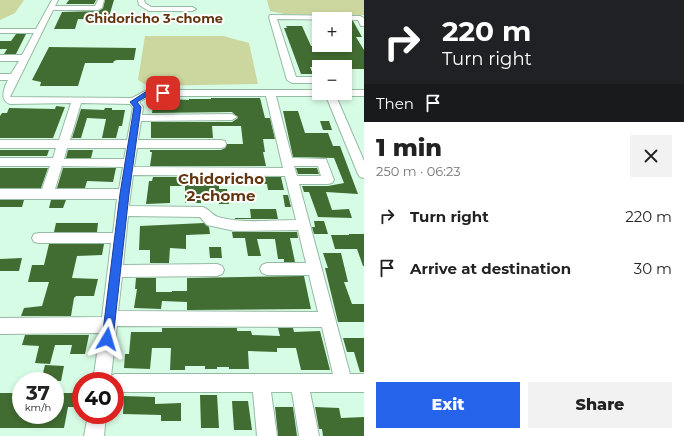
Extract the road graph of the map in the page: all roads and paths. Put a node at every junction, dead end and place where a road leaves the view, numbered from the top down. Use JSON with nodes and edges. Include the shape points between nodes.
{"nodes":[{"id":1,"x":100,"y":0,"type":"edge"},
{"id":2,"x":141,"y":0,"type":"edge"},
{"id":3,"x":53,"y":4,"type":"edge"},
{"id":4,"x":192,"y":9,"type":"dead end"},
{"id":5,"x":364,"y":24,"type":"edge"},
{"id":6,"x":0,"y":31,"type":"edge"},
{"id":7,"x":39,"y":31,"type":"junction"},
{"id":8,"x":0,"y":58,"type":"edge"},
{"id":9,"x":24,"y":58,"type":"junction"},
{"id":10,"x":0,"y":77,"type":"edge"},
{"id":11,"x":14,"y":77,"type":"junction"},
{"id":12,"x":312,"y":80,"type":"edge"},
{"id":13,"x":270,"y":93,"type":"junction"},
{"id":14,"x":312,"y":94,"type":"edge"},
{"id":15,"x":352,"y":94,"type":"edge"},
{"id":16,"x":364,"y":94,"type":"edge"},
{"id":17,"x":3,"y":100,"type":"edge"},
{"id":18,"x":77,"y":100,"type":"junction"},
{"id":19,"x":333,"y":100,"type":"edge"},
{"id":20,"x":133,"y":102,"type":"junction"},
{"id":21,"x":136,"y":118,"type":"junction"},
{"id":22,"x":232,"y":118,"type":"dead end"},
{"id":23,"x":0,"y":144,"type":"edge"},
{"id":24,"x":63,"y":144,"type":"junction"},
{"id":25,"x":132,"y":144,"type":"junction"},
{"id":26,"x":221,"y":144,"type":"dead end"},
{"id":27,"x":0,"y":162,"type":"edge"},
{"id":28,"x":57,"y":162,"type":"junction"},
{"id":29,"x":128,"y":167,"type":"junction"},
{"id":30,"x":290,"y":171,"type":"junction"},
{"id":31,"x":364,"y":174,"type":"edge"},
{"id":32,"x":0,"y":194,"type":"edge"},
{"id":33,"x":47,"y":194,"type":"junction"},
{"id":34,"x":124,"y":194,"type":"junction"},
{"id":35,"x":122,"y":211,"type":"junction"},
{"id":36,"x":304,"y":225,"type":"junction"},
{"id":37,"x":39,"y":238,"type":"dead end"},
{"id":38,"x":119,"y":238,"type":"junction"},
{"id":39,"x":315,"y":268,"type":"junction"},
{"id":40,"x":267,"y":269,"type":"dead end"},
{"id":41,"x":217,"y":270,"type":"dead end"},
{"id":42,"x":115,"y":271,"type":"junction"},
{"id":43,"x":328,"y":320,"type":"junction"},
{"id":44,"x":109,"y":321,"type":"junction"},
{"id":45,"x":0,"y":326,"type":"edge"},
{"id":46,"x":103,"y":372,"type":"edge"},
{"id":47,"x":364,"y":383,"type":"edge"},
{"id":48,"x":124,"y":384,"type":"edge"},
{"id":49,"x":261,"y":384,"type":"junction"},
{"id":50,"x":300,"y":384,"type":"junction"},
{"id":51,"x":344,"y":384,"type":"junction"},
{"id":52,"x":96,"y":424,"type":"edge"},
{"id":53,"x":94,"y":436,"type":"edge"},
{"id":54,"x":267,"y":436,"type":"edge"},
{"id":55,"x":310,"y":436,"type":"edge"}],
"edges":[{"from":1,"to":3,"type":"street","via":[[98,8]]},
{"from":2,"to":4,"type":"street","via":[[141,4],[149,9]]},
{"from":3,"to":7,"type":"street"},
{"from":5,"to":12,"type":"street","via":[[360,18],[273,17],[292,80]]},
{"from":6,"to":7,"type":"street"},
{"from":7,"to":9,"type":"street"},
{"from":8,"to":9,"type":"street"},
{"from":9,"to":11,"type":"street"},
{"from":10,"to":11,"type":"street"},
{"from":11,"to":17,"type":"street"},
{"from":13,"to":14,"type":"street"},
{"from":13,"to":20,"type":"street","via":[[147,93]]},
{"from":13,"to":30,"type":"street"},
{"from":15,"to":16,"type":"street"},
{"from":17,"to":18,"type":"street"},
{"from":18,"to":20,"type":"street"},
{"from":18,"to":24,"type":"street"},
{"from":19,"to":31,"type":"street"},
{"from":20,"to":21,"type":"street","via":[[138,107]]},
{"from":21,"to":22,"type":"street"},
{"from":21,"to":25,"type":"street"},
{"from":23,"to":24,"type":"street"},
{"from":24,"to":25,"type":"street"},
{"from":24,"to":28,"type":"street"},
{"from":25,"to":26,"type":"street"},
{"from":25,"to":29,"type":"street"},
{"from":27,"to":28,"type":"street"},
{"from":28,"to":29,"type":"street"},
{"from":28,"to":33,"type":"street"},
{"from":29,"to":30,"type":"street"},
{"from":29,"to":34,"type":"street"},
{"from":30,"to":36,"type":"street"},
{"from":32,"to":33,"type":"street"},
{"from":33,"to":34,"type":"street"},
{"from":34,"to":35,"type":"street"},
{"from":35,"to":36,"type":"street","via":[[202,212],[212,221],[235,226]]},
{"from":35,"to":38,"type":"street"},
{"from":36,"to":39,"type":"street"},
{"from":37,"to":38,"type":"street"},
{"from":38,"to":42,"type":"street"},
{"from":39,"to":40,"type":"street"},
{"from":39,"to":43,"type":"street"},
{"from":41,"to":42,"type":"street"},
{"from":42,"to":44,"type":"street"},
{"from":43,"to":44,"type":"street"},
{"from":43,"to":51,"type":"street"},
{"from":44,"to":45,"type":"street"},
{"from":44,"to":46,"type":"street"},
{"from":47,"to":51,"type":"street"},
{"from":48,"to":49,"type":"street"},
{"from":49,"to":50,"type":"street"},
{"from":49,"to":54,"type":"street"},
{"from":50,"to":51,"type":"street"},
{"from":50,"to":55,"type":"street"},
{"from":52,"to":53,"type":"street"}]}
